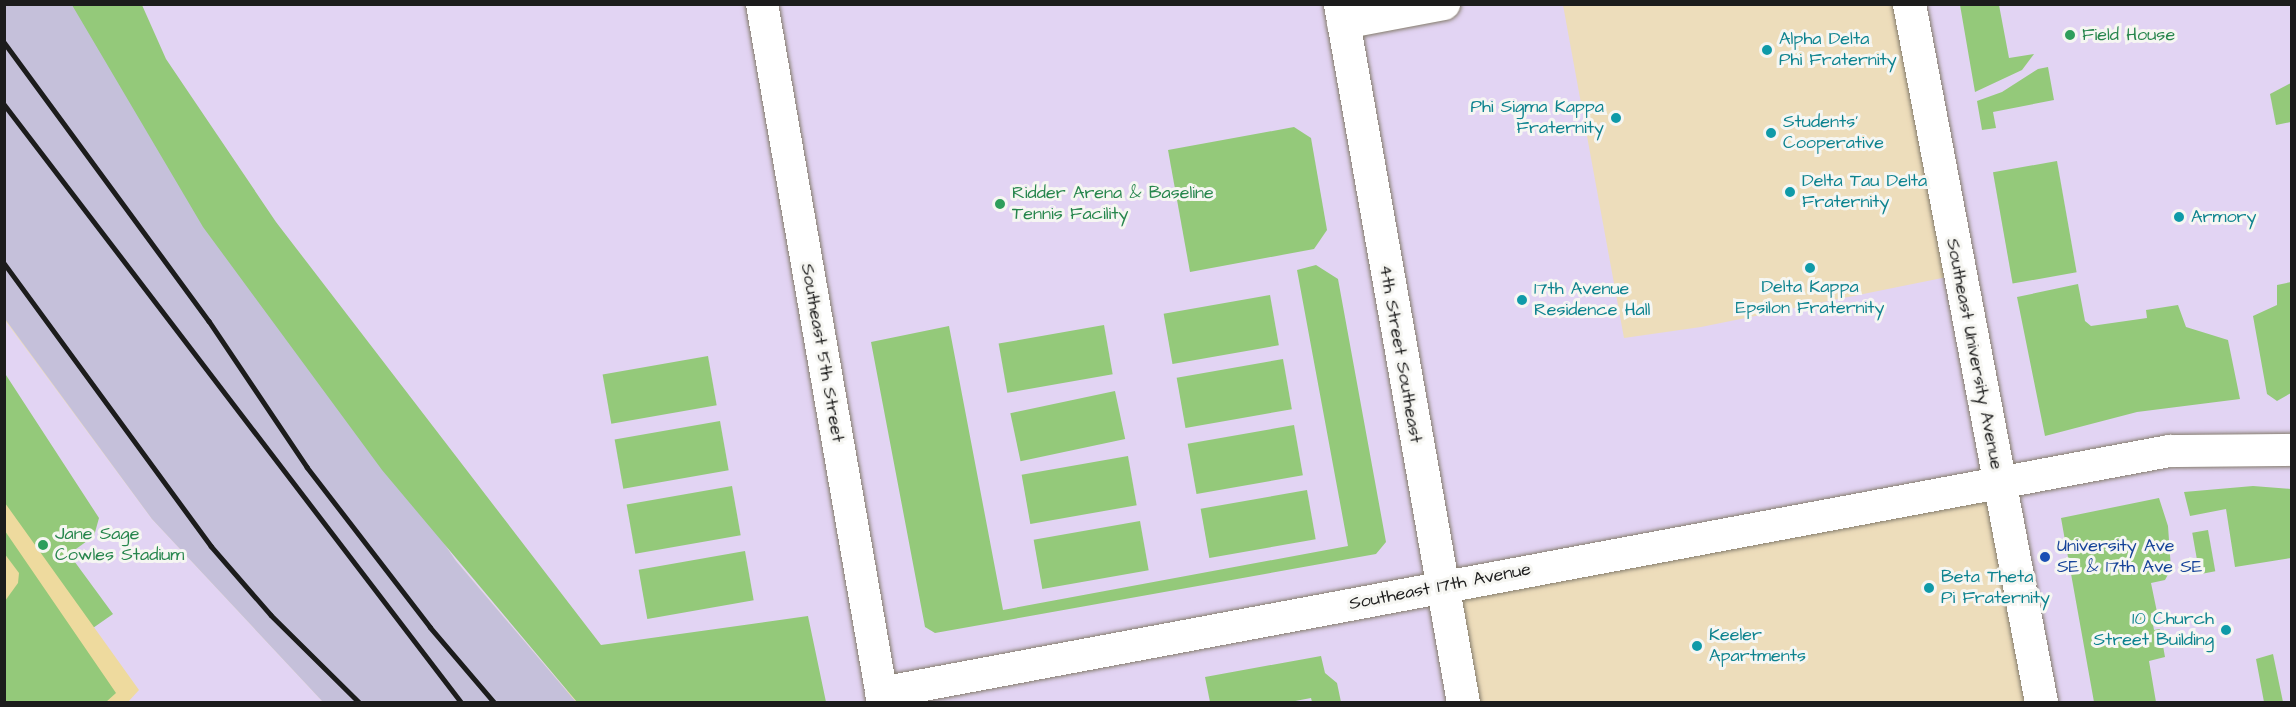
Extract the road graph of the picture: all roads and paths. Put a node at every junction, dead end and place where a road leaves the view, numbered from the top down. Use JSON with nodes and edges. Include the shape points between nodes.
{"nodes":[{"id":1,"x":762,"y":4,"type":"edge"},
{"id":2,"x":1444,"y":4,"type":"edge"},
{"id":3,"x":1909,"y":4,"type":"edge"},
{"id":4,"x":1341,"y":14,"type":"edge"},
{"id":5,"x":2292,"y":450,"type":"edge"},
{"id":6,"x":1999,"y":481,"type":"junction"},
{"id":7,"x":1440,"y":587,"type":"junction"},
{"id":8,"x":882,"y":698,"type":"edge"},
{"id":9,"x":1463,"y":702,"type":"edge"},
{"id":10,"x":2040,"y":702,"type":"edge"}],
"edges":[{"from":1,"to":8,"type":"street","name":"Southeast 5th Street"},
{"from":2,"to":4,"type":"street"},
{"from":3,"to":6,"type":"main road","name":"Southeast University Avenue"},
{"from":4,"to":7,"type":"main road","name":"4th Street Southeast"},
{"from":5,"to":6,"type":"street","name":"Southeast 17th Avenue","via":[[2169,450]]},
{"from":6,"to":7,"type":"street","name":"Southeast 17th Avenue"},
{"from":6,"to":10,"type":"main road","name":"Southeast University Avenue"},
{"from":7,"to":8,"type":"street","name":"Southeast 17th Avenue"},
{"from":7,"to":9,"type":"main road","name":"4th Street Southeast"}]}
